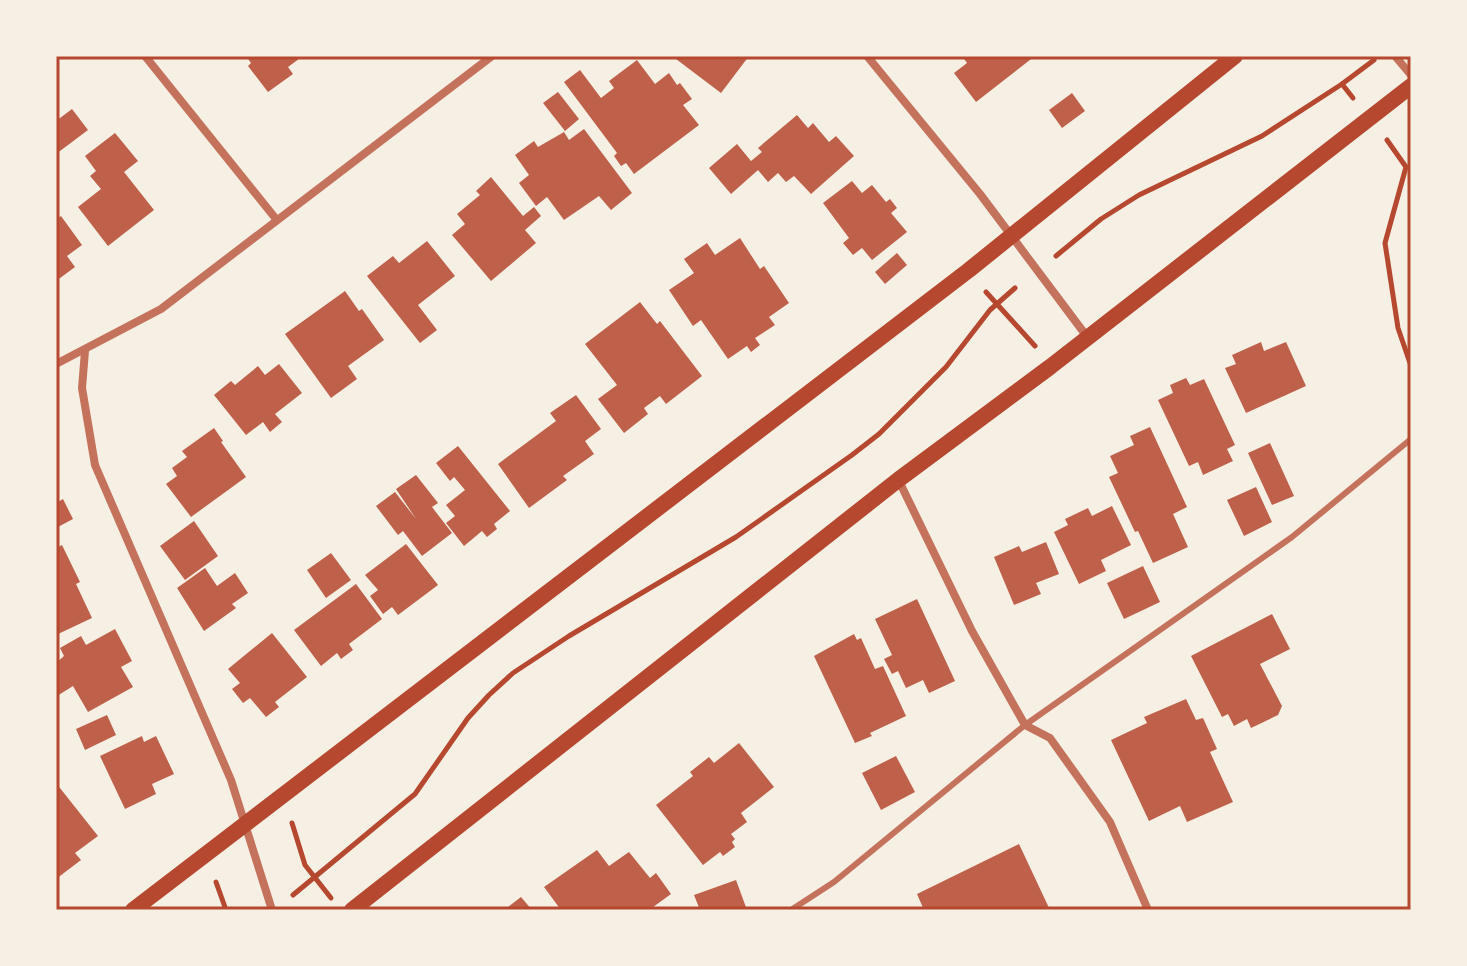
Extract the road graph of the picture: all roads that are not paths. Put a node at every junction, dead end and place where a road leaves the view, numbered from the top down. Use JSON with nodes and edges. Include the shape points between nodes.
{"nodes":[{"id":1,"x":145,"y":56,"type":"edge"},
{"id":2,"x":492,"y":56,"type":"edge"},
{"id":3,"x":867,"y":56,"type":"edge"},
{"id":4,"x":1235,"y":56,"type":"edge"},
{"id":5,"x":1395,"y":56,"type":"edge"},
{"id":6,"x":1411,"y":75,"type":"edge"},
{"id":7,"x":1411,"y":86,"type":"edge"},
{"id":8,"x":276,"y":219,"type":"junction"},
{"id":9,"x":1012,"y":235,"type":"junction"},
{"id":10,"x":1088,"y":338,"type":"junction"},
{"id":11,"x":85,"y":351,"type":"junction"},
{"id":12,"x":56,"y":364,"type":"edge"},
{"id":13,"x":1411,"y":439,"type":"edge"},
{"id":14,"x":898,"y":480,"type":"junction"},
{"id":15,"x":1025,"y":725,"type":"junction"},
{"id":16,"x":245,"y":826,"type":"junction"},
{"id":17,"x":133,"y":910,"type":"edge"},
{"id":18,"x":272,"y":910,"type":"edge"},
{"id":19,"x":352,"y":910,"type":"edge"},
{"id":20,"x":791,"y":910,"type":"edge"},
{"id":21,"x":1148,"y":910,"type":"edge"}],
"edges":[{"from":1,"to":8,"type":"street"},
{"from":2,"to":8,"type":"street"},
{"from":3,"to":9,"type":"street"},
{"from":4,"to":9,"type":"main road"},
{"from":5,"to":6,"type":"street"},
{"from":7,"to":10,"type":"main road"},
{"from":8,"to":11,"type":"street","via":[[161,309]]},
{"from":9,"to":10,"type":"street"},
{"from":9,"to":16,"type":"main road"},
{"from":10,"to":14,"type":"main road"},
{"from":11,"to":12,"type":"street"},
{"from":11,"to":16,"type":"street","via":[[82,388],[95,465],[231,780]]},
{"from":13,"to":15,"type":"lane","via":[[1292,537]]},
{"from":14,"to":15,"type":"street"},
{"from":14,"to":19,"type":"main road"},
{"from":15,"to":20,"type":"lane","via":[[834,882]]},
{"from":15,"to":21,"type":"street","via":[[1050,738],[1110,822]]},
{"from":16,"to":17,"type":"main road"},
{"from":16,"to":18,"type":"street"}]}
